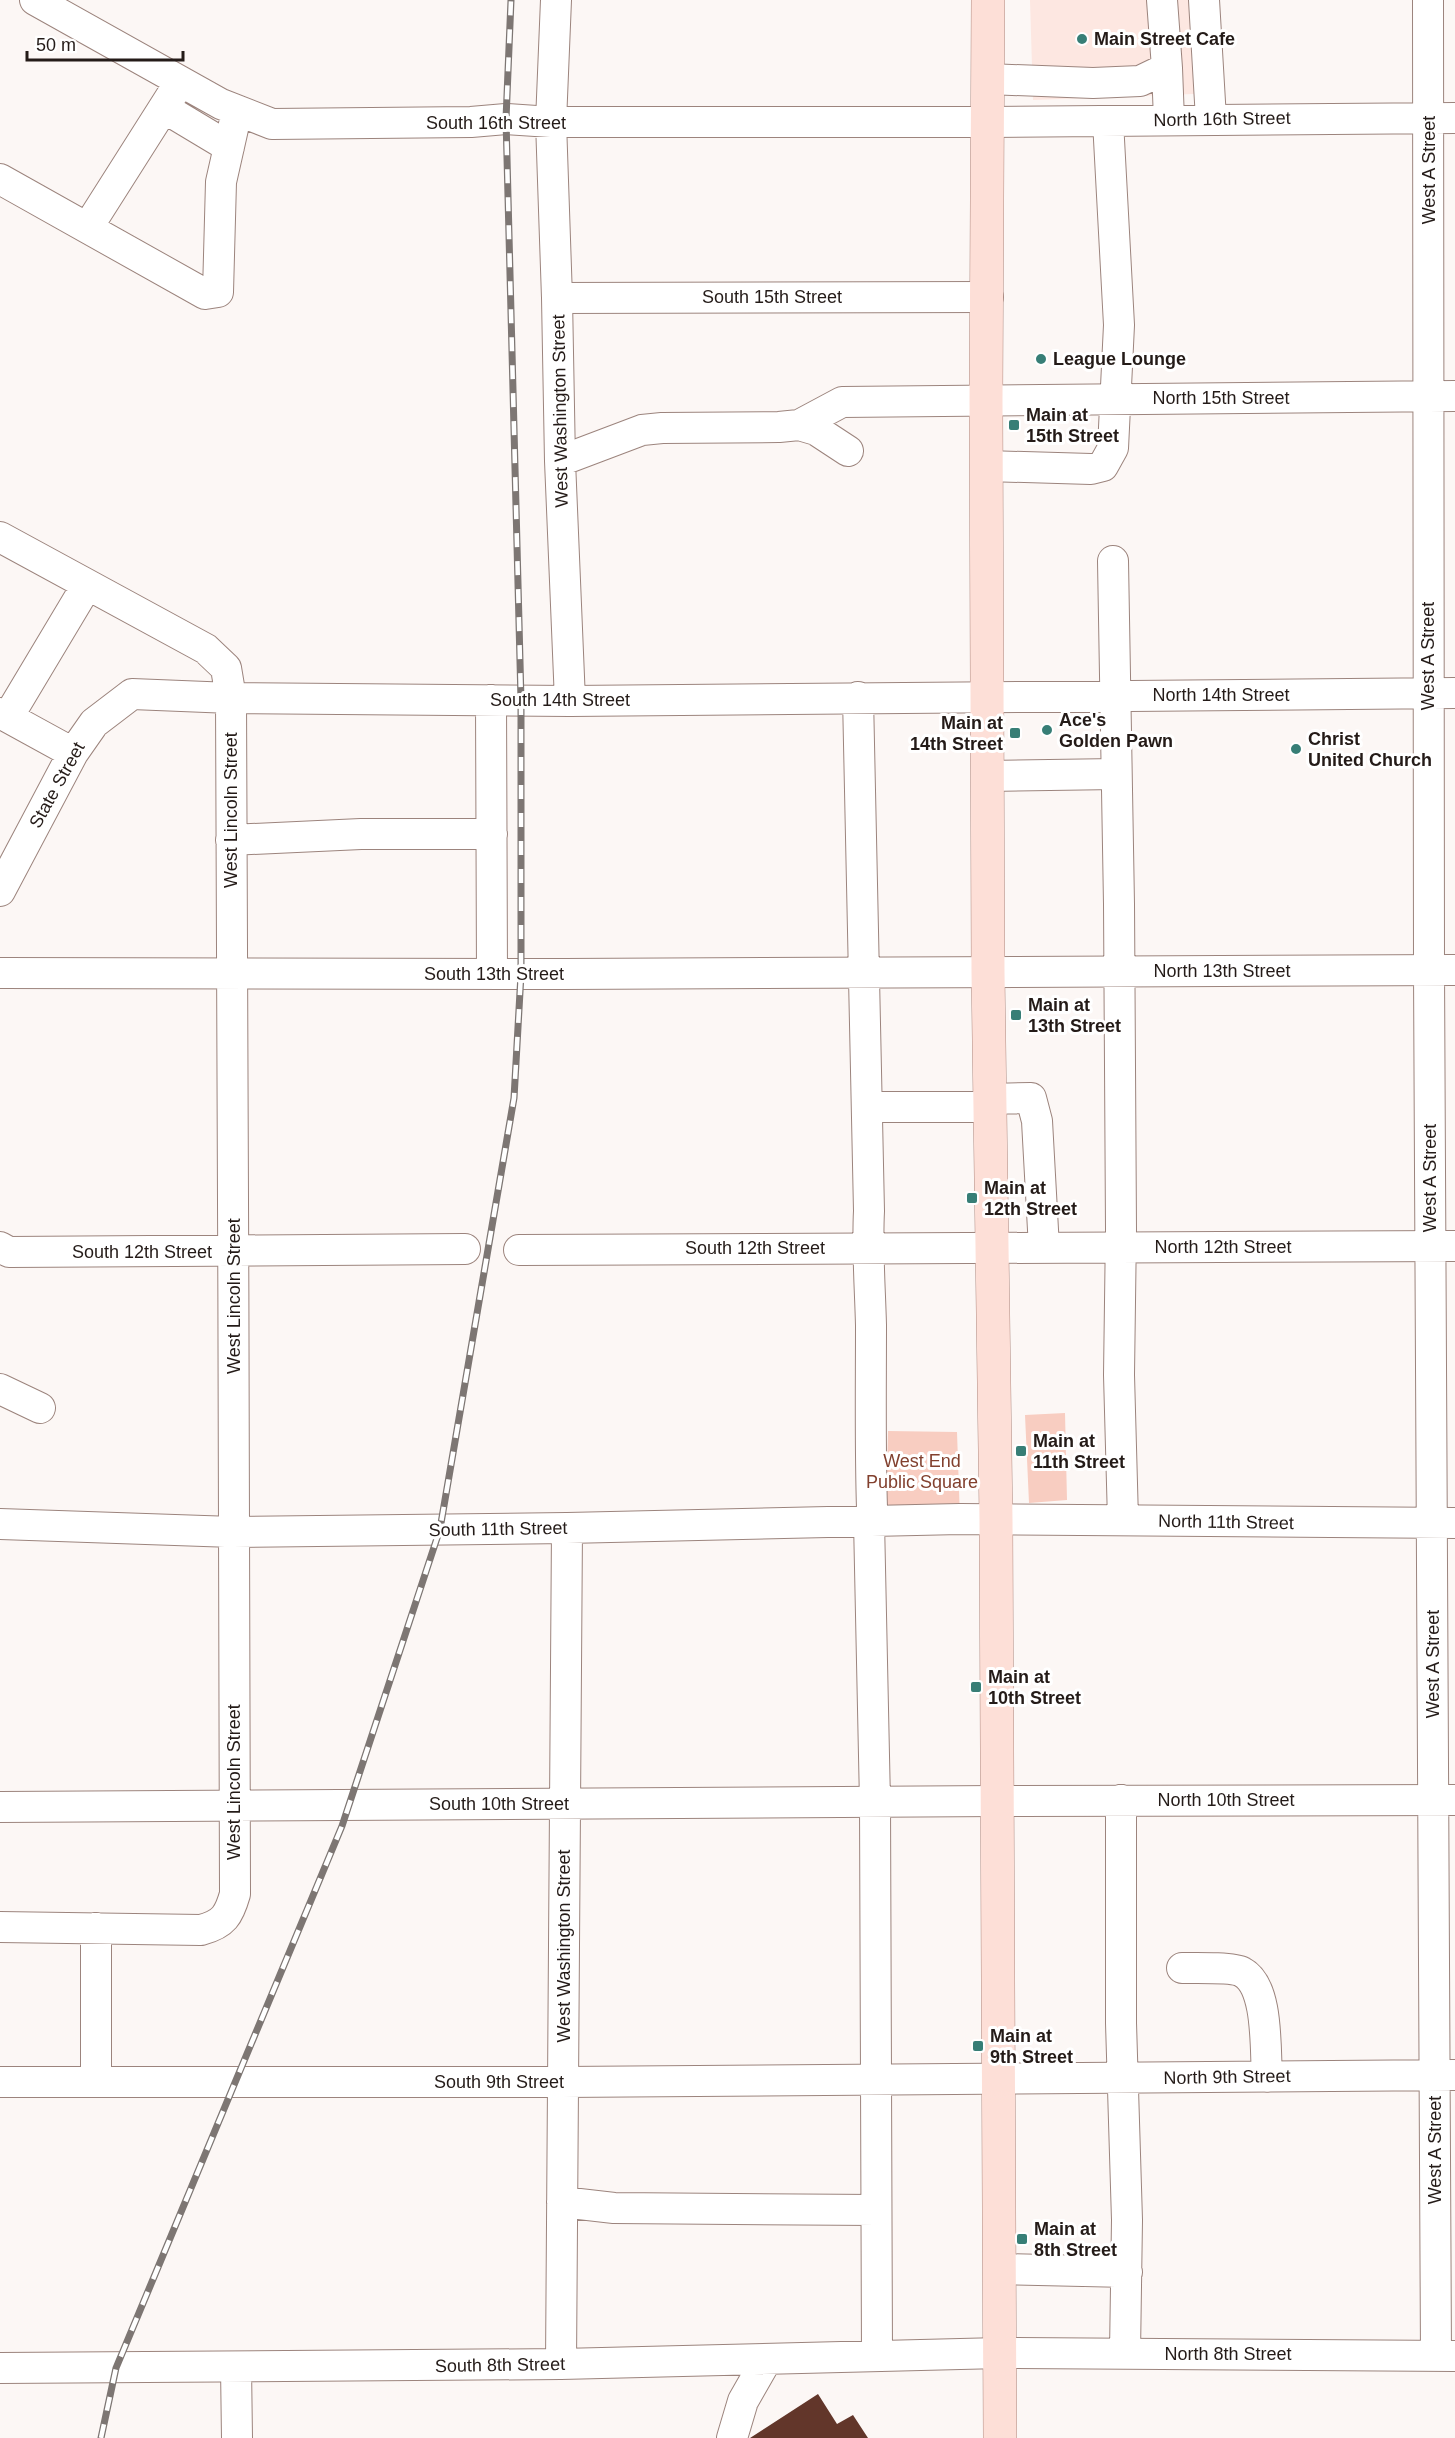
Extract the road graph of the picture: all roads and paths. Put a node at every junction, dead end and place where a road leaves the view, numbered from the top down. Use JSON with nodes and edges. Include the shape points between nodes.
{"nodes":[{"id":1,"x":35,"y":0,"type":"edge"},
{"id":2,"x":556,"y":0,"type":"edge"},
{"id":3,"x":988,"y":0,"type":"edge"},
{"id":4,"x":1162,"y":0,"type":"edge"},
{"id":5,"x":1204,"y":0,"type":"edge"},
{"id":6,"x":1428,"y":0,"type":"edge"},
{"id":7,"x":1167,"y":68,"type":"junction"},
{"id":8,"x":988,"y":80,"type":"junction"},
{"id":9,"x":1140,"y":81,"type":"junction"},
{"id":10,"x":180,"y":82,"type":"junction"},
{"id":11,"x":164,"y":108,"type":"junction"},
{"id":12,"x":237,"y":111,"type":"junction"},
{"id":13,"x":1211,"y":118,"type":"junction"},
{"id":14,"x":1442,"y":118,"type":"edge"},
{"id":15,"x":1140,"y":120,"type":"junction"},
{"id":16,"x":1169,"y":120,"type":"junction"},
{"id":17,"x":1108,"y":121,"type":"junction"},
{"id":18,"x":551,"y":122,"type":"junction"},
{"id":19,"x":989,"y":122,"type":"junction"},
{"id":20,"x":229,"y":147,"type":"junction"},
{"id":21,"x":0,"y":179,"type":"edge"},
{"id":22,"x":88,"y":227,"type":"junction"},
{"id":23,"x":988,"y":297,"type":"junction"},
{"id":24,"x":557,"y":298,"type":"junction"},
{"id":25,"x":1441,"y":396,"type":"edge"},
{"id":26,"x":1116,"y":399,"type":"junction"},
{"id":27,"x":986,"y":400,"type":"junction"},
{"id":28,"x":799,"y":425,"type":"junction"},
{"id":29,"x":848,"y":451,"type":"dead end"},
{"id":30,"x":560,"y":461,"type":"junction"},
{"id":31,"x":987,"y":466,"type":"junction"},
{"id":32,"x":0,"y":537,"type":"edge"},
{"id":33,"x":1113,"y":561,"type":"dead end"},
{"id":34,"x":87,"y":585,"type":"junction"},
{"id":35,"x":1442,"y":693,"type":"edge"},
{"id":36,"x":132,"y":694,"type":"joint"},
{"id":37,"x":1116,"y":695,"type":"junction"},
{"id":38,"x":858,"y":696,"type":"junction"},
{"id":39,"x":988,"y":696,"type":"junction"},
{"id":40,"x":231,"y":698,"type":"junction"},
{"id":41,"x":491,"y":700,"type":"junction"},
{"id":42,"x":570,"y":701,"type":"junction"},
{"id":43,"x":4,"y":715,"type":"edge"},
{"id":44,"x":73,"y":753,"type":"junction"},
{"id":45,"x":1116,"y":774,"type":"junction"},
{"id":46,"x":988,"y":776,"type":"junction"},
{"id":47,"x":492,"y":834,"type":"junction"},
{"id":48,"x":231,"y":840,"type":"junction"},
{"id":49,"x":0,"y":891,"type":"edge"},
{"id":50,"x":1442,"y":970,"type":"edge"},
{"id":51,"x":988,"y":972,"type":"junction"},
{"id":52,"x":1118,"y":972,"type":"junction"},
{"id":53,"x":0,"y":973,"type":"edge"},
{"id":54,"x":865,"y":973,"type":"junction"},
{"id":55,"x":232,"y":974,"type":"junction"},
{"id":56,"x":492,"y":974,"type":"junction"},
{"id":57,"x":990,"y":1103,"type":"junction"},
{"id":58,"x":868,"y":1107,"type":"junction"},
{"id":59,"x":1443,"y":1246,"type":"edge"},
{"id":60,"x":0,"y":1247,"type":"edge"},
{"id":61,"x":1119,"y":1247,"type":"junction"},
{"id":62,"x":867,"y":1248,"type":"junction"},
{"id":63,"x":992,"y":1248,"type":"junction"},
{"id":64,"x":1044,"y":1248,"type":"junction"},
{"id":65,"x":465,"y":1249,"type":"dead end"},
{"id":66,"x":519,"y":1250,"type":"dead end"},
{"id":67,"x":235,"y":1252,"type":"junction"},
{"id":68,"x":0,"y":1389,"type":"edge"},
{"id":69,"x":40,"y":1408,"type":"dead end"},
{"id":70,"x":996,"y":1519,"type":"junction"},
{"id":71,"x":868,"y":1521,"type":"junction"},
{"id":72,"x":1123,"y":1521,"type":"junction"},
{"id":73,"x":1444,"y":1523,"type":"edge"},
{"id":74,"x":0,"y":1524,"type":"edge"},
{"id":75,"x":567,"y":1528,"type":"junction"},
{"id":76,"x":233,"y":1532,"type":"junction"},
{"id":77,"x":998,"y":1800,"type":"junction"},
{"id":78,"x":1121,"y":1800,"type":"junction"},
{"id":79,"x":1444,"y":1800,"type":"edge"},
{"id":80,"x":875,"y":1802,"type":"junction"},
{"id":81,"x":565,"y":1804,"type":"junction"},
{"id":82,"x":235,"y":1806,"type":"junction"},
{"id":83,"x":0,"y":1807,"type":"edge"},
{"id":84,"x":0,"y":1927,"type":"edge"},
{"id":85,"x":96,"y":1928,"type":"junction"},
{"id":86,"x":1182,"y":1968,"type":"dead end"},
{"id":87,"x":1445,"y":2075,"type":"edge"},
{"id":88,"x":1267,"y":2077,"type":"junction"},
{"id":89,"x":1124,"y":2078,"type":"junction"},
{"id":90,"x":998,"y":2079,"type":"junction"},
{"id":91,"x":874,"y":2080,"type":"junction"},
{"id":92,"x":0,"y":2082,"type":"edge"},
{"id":93,"x":96,"y":2082,"type":"junction"},
{"id":94,"x":563,"y":2082,"type":"junction"},
{"id":95,"x":562,"y":2202,"type":"junction"},
{"id":96,"x":876,"y":2210,"type":"junction"},
{"id":97,"x":1000,"y":2269,"type":"junction"},
{"id":98,"x":1127,"y":2272,"type":"junction"},
{"id":99,"x":1000,"y":2353,"type":"junction"},
{"id":100,"x":1125,"y":2353,"type":"junction"},
{"id":101,"x":877,"y":2356,"type":"junction"},
{"id":102,"x":1445,"y":2356,"type":"edge"},
{"id":103,"x":767,"y":2359,"type":"junction"},
{"id":104,"x":561,"y":2364,"type":"junction"},
{"id":105,"x":236,"y":2367,"type":"junction"},
{"id":106,"x":0,"y":2368,"type":"edge"},
{"id":107,"x":237,"y":2438,"type":"edge"},
{"id":108,"x":732,"y":2438,"type":"edge"},
{"id":109,"x":1000,"y":2438,"type":"edge"}],
"edges":[{"from":1,"to":10,"type":"street","name":"South 16th Street"},
{"from":2,"to":18,"type":"street","name":"West Washington Street"},
{"from":3,"to":8,"type":"main road"},
{"from":4,"to":7,"type":"street"},
{"from":5,"to":13,"type":"street"},
{"from":6,"to":14,"type":"street","name":"West A Street"},
{"from":7,"to":9,"type":"street"},
{"from":7,"to":16,"type":"street"},
{"from":8,"to":9,"type":"street"},
{"from":8,"to":19,"type":"main road"},
{"from":9,"to":15,"type":"street"},
{"from":10,"to":11,"type":"street"},
{"from":10,"to":12,"type":"street","name":"South 16th Street"},
{"from":11,"to":20,"type":"street"},
{"from":11,"to":22,"type":"street"},
{"from":12,"to":18,"type":"street","name":"South 16th Street","via":[[272,124],[506,119]]},
{"from":12,"to":20,"type":"street"},
{"from":13,"to":14,"type":"street","name":"North 16th Street"},
{"from":13,"to":16,"type":"street","name":"North 16th Street"},
{"from":14,"to":25,"type":"street","name":"West A Street"},
{"from":15,"to":16,"type":"street","name":"North 16th Street"},
{"from":15,"to":17,"type":"street","name":"North 16th Street"},
{"from":17,"to":19,"type":"street","name":"North 16th Street"},
{"from":17,"to":26,"type":"street","via":[[1119,325]]},
{"from":18,"to":19,"type":"street","name":"South 16th Street"},
{"from":18,"to":24,"type":"street","name":"West Washington Street"},
{"from":19,"to":23,"type":"main road"},
{"from":20,"to":22,"type":"street","via":[[221,182],[218,292],[204,294]]},
{"from":21,"to":22,"type":"street"},
{"from":23,"to":24,"type":"street","name":"South 15th Street"},
{"from":23,"to":27,"type":"main road"},
{"from":24,"to":30,"type":"street","name":"West Washington Street"},
{"from":25,"to":26,"type":"street","name":"North 15th Street"},
{"from":25,"to":35,"type":"street","name":"West A Street"},
{"from":26,"to":27,"type":"street","name":"North 15th Street"},
{"from":26,"to":31,"type":"street","via":[[1113,448],[1103,466]]},
{"from":27,"to":28,"type":"street","name":"North 15th Street","via":[[842,402]]},
{"from":27,"to":31,"type":"main road"},
{"from":28,"to":29,"type":"street","via":[[816,430]]},
{"from":28,"to":30,"type":"street","via":[[642,430]]},
{"from":30,"to":42,"type":"street","name":"West Washington Street"},
{"from":31,"to":39,"type":"main road"},
{"from":32,"to":34,"type":"street","name":"West Lincoln Street"},
{"from":33,"to":37,"type":"street"},
{"from":34,"to":40,"type":"street","name":"West Lincoln Street","via":[[206,650],[226,668]]},
{"from":34,"to":43,"type":"street"},
{"from":35,"to":37,"type":"street","name":"North 14th Street"},
{"from":35,"to":50,"type":"street","name":"West A Street"},
{"from":36,"to":40,"type":"street","name":"South 14th Street"},
{"from":36,"to":44,"type":"street","name":"State Street","via":[[94,723]]},
{"from":37,"to":39,"type":"street","name":"North 14th Street"},
{"from":37,"to":45,"type":"street"},
{"from":38,"to":39,"type":"street","name":"South 14th Street"},
{"from":38,"to":42,"type":"street","name":"South 14th Street"},
{"from":38,"to":54,"type":"street"},
{"from":39,"to":46,"type":"main road"},
{"from":40,"to":41,"type":"street","name":"South 14th Street"},
{"from":40,"to":48,"type":"street","name":"West Lincoln Street"},
{"from":41,"to":42,"type":"street","name":"South 14th Street"},
{"from":41,"to":47,"type":"street"},
{"from":43,"to":44,"type":"street"},
{"from":44,"to":49,"type":"street","name":"State Street"},
{"from":45,"to":46,"type":"street"},
{"from":45,"to":52,"type":"street"},
{"from":46,"to":51,"type":"main road"},
{"from":47,"to":48,"type":"street","via":[[361,834]]},
{"from":47,"to":56,"type":"street"},
{"from":48,"to":55,"type":"street","name":"West Lincoln Street"},
{"from":50,"to":52,"type":"street","name":"North 13th Street"},
{"from":50,"to":59,"type":"street","name":"West A Street"},
{"from":51,"to":52,"type":"street","name":"North 13th Street"},
{"from":51,"to":54,"type":"street","name":"South 13th Street"},
{"from":51,"to":57,"type":"main road"},
{"from":52,"to":61,"type":"street"},
{"from":53,"to":55,"type":"street","name":"South 13th Street"},
{"from":54,"to":56,"type":"street","name":"South 13th Street"},
{"from":54,"to":58,"type":"street"},
{"from":55,"to":56,"type":"street","name":"South 13th Street"},
{"from":55,"to":67,"type":"street","name":"West Lincoln Street"},
{"from":57,"to":58,"type":"street"},
{"from":57,"to":63,"type":"main road"},
{"from":57,"to":64,"type":"street","via":[[1031,1098],[1037,1121]]},
{"from":58,"to":62,"type":"street"},
{"from":59,"to":61,"type":"street","name":"North 12th Street"},
{"from":59,"to":73,"type":"street","name":"West A Street"},
{"from":60,"to":67,"type":"street","name":"South 12th Street","via":[[9,1252]]},
{"from":61,"to":64,"type":"street","name":"North 12th Street"},
{"from":61,"to":72,"type":"street"},
{"from":62,"to":63,"type":"street","name":"South 12th Street"},
{"from":62,"to":66,"type":"street","name":"South 12th Street"},
{"from":62,"to":71,"type":"street","via":[[872,1508]]},
{"from":63,"to":64,"type":"street","name":"North 12th Street"},
{"from":63,"to":70,"type":"main road"},
{"from":65,"to":67,"type":"street","name":"South 12th Street"},
{"from":67,"to":76,"type":"street","name":"West Lincoln Street"},
{"from":68,"to":69,"type":"street"},
{"from":70,"to":71,"type":"street","name":"South 11th Street"},
{"from":70,"to":72,"type":"street","name":"North 11th Street"},
{"from":70,"to":77,"type":"main road"},
{"from":71,"to":75,"type":"street","name":"South 11th Street"},
{"from":71,"to":80,"type":"street"},
{"from":72,"to":73,"type":"street","name":"North 11th Street"},
{"from":73,"to":79,"type":"street","name":"West A Street"},
{"from":74,"to":76,"type":"street","name":"South 11th Street"},
{"from":75,"to":76,"type":"street","name":"South 11th Street"},
{"from":75,"to":81,"type":"street","name":"West Washington Street"},
{"from":76,"to":82,"type":"street","name":"West Lincoln Street"},
{"from":77,"to":78,"type":"street","name":"North 10th Street"},
{"from":77,"to":80,"type":"street","name":"South 10th Street"},
{"from":77,"to":90,"type":"main road"},
{"from":78,"to":79,"type":"street","name":"North 10th Street"},
{"from":78,"to":89,"type":"street"},
{"from":79,"to":87,"type":"street","name":"West A Street"},
{"from":80,"to":81,"type":"street","name":"South 10th Street"},
{"from":80,"to":91,"type":"street"},
{"from":81,"to":82,"type":"street","name":"South 10th Street"},
{"from":81,"to":94,"type":"street","name":"West Washington Street"},
{"from":82,"to":83,"type":"street","name":"South 10th Street"},
{"from":82,"to":85,"type":"street","name":"West Lincoln Street","via":[[235,1894],[229,1914],[213,1927],[201,1930]]},
{"from":84,"to":85,"type":"street"},
{"from":85,"to":93,"type":"street"},
{"from":86,"to":88,"type":"street","via":[[1241,1971],[1254,1982],[1261,1997]]},
{"from":87,"to":88,"type":"street","name":"North 9th Street"},
{"from":87,"to":102,"type":"street","name":"West A Street"},
{"from":88,"to":89,"type":"street","name":"North 9th Street"},
{"from":89,"to":90,"type":"street","name":"North 9th Street"},
{"from":89,"to":98,"type":"street"},
{"from":90,"to":91,"type":"street","name":"South 9th Street"},
{"from":90,"to":97,"type":"main road"},
{"from":91,"to":94,"type":"street","name":"South 9th Street"},
{"from":91,"to":96,"type":"street"},
{"from":92,"to":93,"type":"street","name":"South 9th Street"},
{"from":93,"to":94,"type":"street","name":"South 9th Street"},
{"from":94,"to":95,"type":"street","name":"West Washington Street"},
{"from":95,"to":96,"type":"street","via":[[614,2208]]},
{"from":95,"to":104,"type":"street","name":"West Washington Street"},
{"from":96,"to":101,"type":"street"},
{"from":97,"to":98,"type":"street"},
{"from":97,"to":99,"type":"main road"},
{"from":98,"to":100,"type":"street"},
{"from":99,"to":100,"type":"street","name":"North 8th Street"},
{"from":99,"to":101,"type":"street","name":"South 8th Street"},
{"from":99,"to":109,"type":"main road"},
{"from":100,"to":102,"type":"street","name":"North 8th Street"},
{"from":101,"to":103,"type":"street","name":"South 8th Street"},
{"from":103,"to":104,"type":"street","name":"South 8th Street"},
{"from":103,"to":108,"type":"street","via":[[743,2401]]},
{"from":104,"to":105,"type":"street","name":"South 8th Street"},
{"from":105,"to":106,"type":"street","name":"South 8th Street"},
{"from":105,"to":107,"type":"street"}]}
